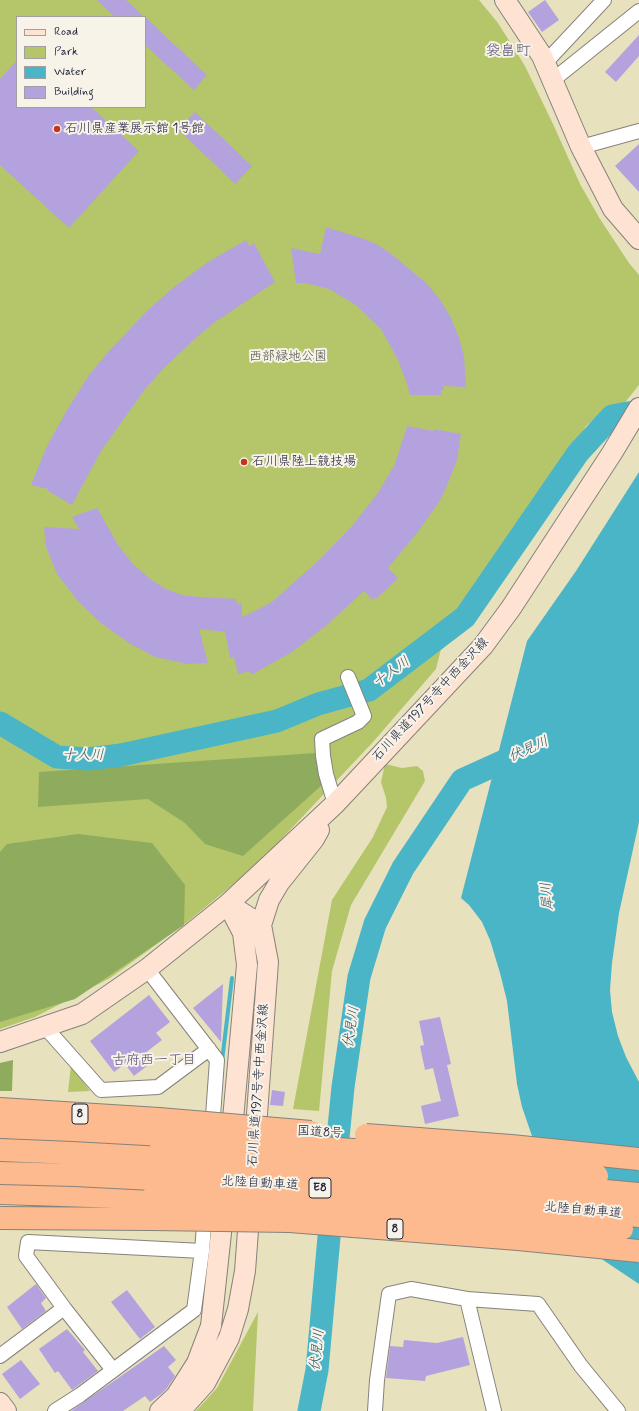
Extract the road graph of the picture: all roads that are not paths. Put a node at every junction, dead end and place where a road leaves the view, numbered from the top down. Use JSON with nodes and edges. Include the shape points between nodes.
{"nodes":[{"id":1,"x":505,"y":0,"type":"edge"},
{"id":2,"x":604,"y":0,"type":"edge"},
{"id":3,"x":639,"y":11,"type":"edge"},
{"id":4,"x":549,"y":72,"type":"junction"},
{"id":5,"x":639,"y":131,"type":"edge"},
{"id":6,"x":581,"y":147,"type":"junction"},
{"id":7,"x":639,"y":239,"type":"edge"},
{"id":8,"x":639,"y":408,"type":"edge"},
{"id":9,"x":348,"y":677,"type":"dead end"},
{"id":10,"x":334,"y":804,"type":"junction"},
{"id":11,"x":228,"y":904,"type":"junction"},
{"id":12,"x":261,"y":925,"type":"junction"},
{"id":13,"x":148,"y":969,"type":"junction"},
{"id":14,"x":45,"y":1027,"type":"junction"},
{"id":15,"x":0,"y":1042,"type":"edge"},
{"id":16,"x":208,"y":1049,"type":"junction"},
{"id":17,"x":1,"y":1123,"type":"edge"},
{"id":18,"x":159,"y":1129,"type":"junction"},
{"id":19,"x":0,"y":1150,"type":"edge"},
{"id":20,"x":639,"y":1160,"type":"edge"},
{"id":21,"x":0,"y":1173,"type":"edge"},
{"id":22,"x":639,"y":1181,"type":"edge"},
{"id":23,"x":0,"y":1193,"type":"edge"},
{"id":24,"x":639,"y":1194,"type":"edge"},
{"id":25,"x":152,"y":1208,"type":"junction"},
{"id":26,"x":639,"y":1216,"type":"edge"},
{"id":27,"x":0,"y":1218,"type":"edge"},
{"id":28,"x":639,"y":1230,"type":"edge"},
{"id":29,"x":202,"y":1251,"type":"junction"},
{"id":30,"x":639,"y":1251,"type":"edge"},
{"id":31,"x":467,"y":1299,"type":"junction"},
{"id":32,"x":64,"y":1308,"type":"junction"},
{"id":33,"x":0,"y":1356,"type":"edge"},
{"id":34,"x":113,"y":1370,"type":"junction"},
{"id":35,"x":0,"y":1403,"type":"edge"},
{"id":36,"x":6,"y":1411,"type":"edge"},
{"id":37,"x":55,"y":1411,"type":"edge"},
{"id":38,"x":160,"y":1411,"type":"edge"},
{"id":39,"x":180,"y":1411,"type":"edge"},
{"id":40,"x":375,"y":1411,"type":"edge"},
{"id":41,"x":494,"y":1411,"type":"edge"},
{"id":42,"x":618,"y":1411,"type":"edge"}],
"edges":[{"from":1,"to":4,"type":"main road","via":[[542,56]]},
{"from":2,"to":4,"type":"street"},
{"from":3,"to":4,"type":"street"},
{"from":4,"to":6,"type":"main road"},
{"from":5,"to":6,"type":"street"},
{"from":6,"to":7,"type":"main road","via":[[613,209]]},
{"from":8,"to":10,"type":"main road","name":"石川県道197号寺中西金沢線","via":[[484,646]]},
{"from":9,"to":10,"type":"street","via":[[364,716],[358,722],[322,739],[326,774]]},
{"from":10,"to":11,"type":"main road","name":"石川県道197号寺中西金沢線"},
{"from":10,"to":12,"type":"main road","via":[[314,839],[279,883],[269,900]]},
{"from":11,"to":12,"type":"main road"},
{"from":11,"to":13,"type":"main road","name":"石川県道197号寺中西金沢線"},
{"from":11,"to":38,"type":"main road","name":"石川県道197号寺中西金沢線","via":[[243,933],[247,965],[211,1326],[197,1363],[176,1396]]},
{"from":12,"to":39,"type":"main road","name":"石川県道197号寺中西金沢線","via":[[268,962],[245,1270],[238,1309],[229,1338],[205,1383]]},
{"from":13,"to":14,"type":"main road","name":"石川県道197号寺中西金沢線","via":[[82,1014]]},
{"from":13,"to":16,"type":"street"},
{"from":14,"to":15,"type":"main road","name":"石川県道197号寺中西金沢線"},
{"from":14,"to":16,"type":"street","via":[[101,1090],[158,1087]]},
{"from":16,"to":29,"type":"street","via":[[217,1060]]},
{"from":17,"to":18,"type":"highway"},
{"from":18,"to":20,"type":"highway","name":"国道8号","bridge":true,"via":[[295,1131],[511,1146]]},
{"from":18,"to":22,"type":"highway","bridge":true,"via":[[453,1158]]},
{"from":19,"to":24,"type":"highway","name":"北陸自動車道","number":"E8","bridge":true,"via":[[298,1165]]},
{"from":21,"to":26,"type":"highway","name":"北陸自動車道","number":"E8","bridge":true,"via":[[288,1186]]},
{"from":23,"to":25,"type":"highway"},
{"from":25,"to":27,"type":"highway","number":"8"},
{"from":25,"to":28,"type":"highway","bridge":true,"via":[[360,1208]]},
{"from":25,"to":30,"type":"highway","number":"8","bridge":true},
{"from":29,"to":32,"type":"street","via":[[28,1242],[26,1256]]},
{"from":29,"to":34,"type":"street","via":[[194,1310]]},
{"from":31,"to":40,"type":"street","via":[[411,1290],[389,1294]]},
{"from":31,"to":41,"type":"street"},
{"from":31,"to":42,"type":"street","via":[[538,1304],[581,1366]]},
{"from":32,"to":33,"type":"street"},
{"from":32,"to":34,"type":"street"},
{"from":34,"to":37,"type":"street"},
{"from":35,"to":36,"type":"main road"}]}
